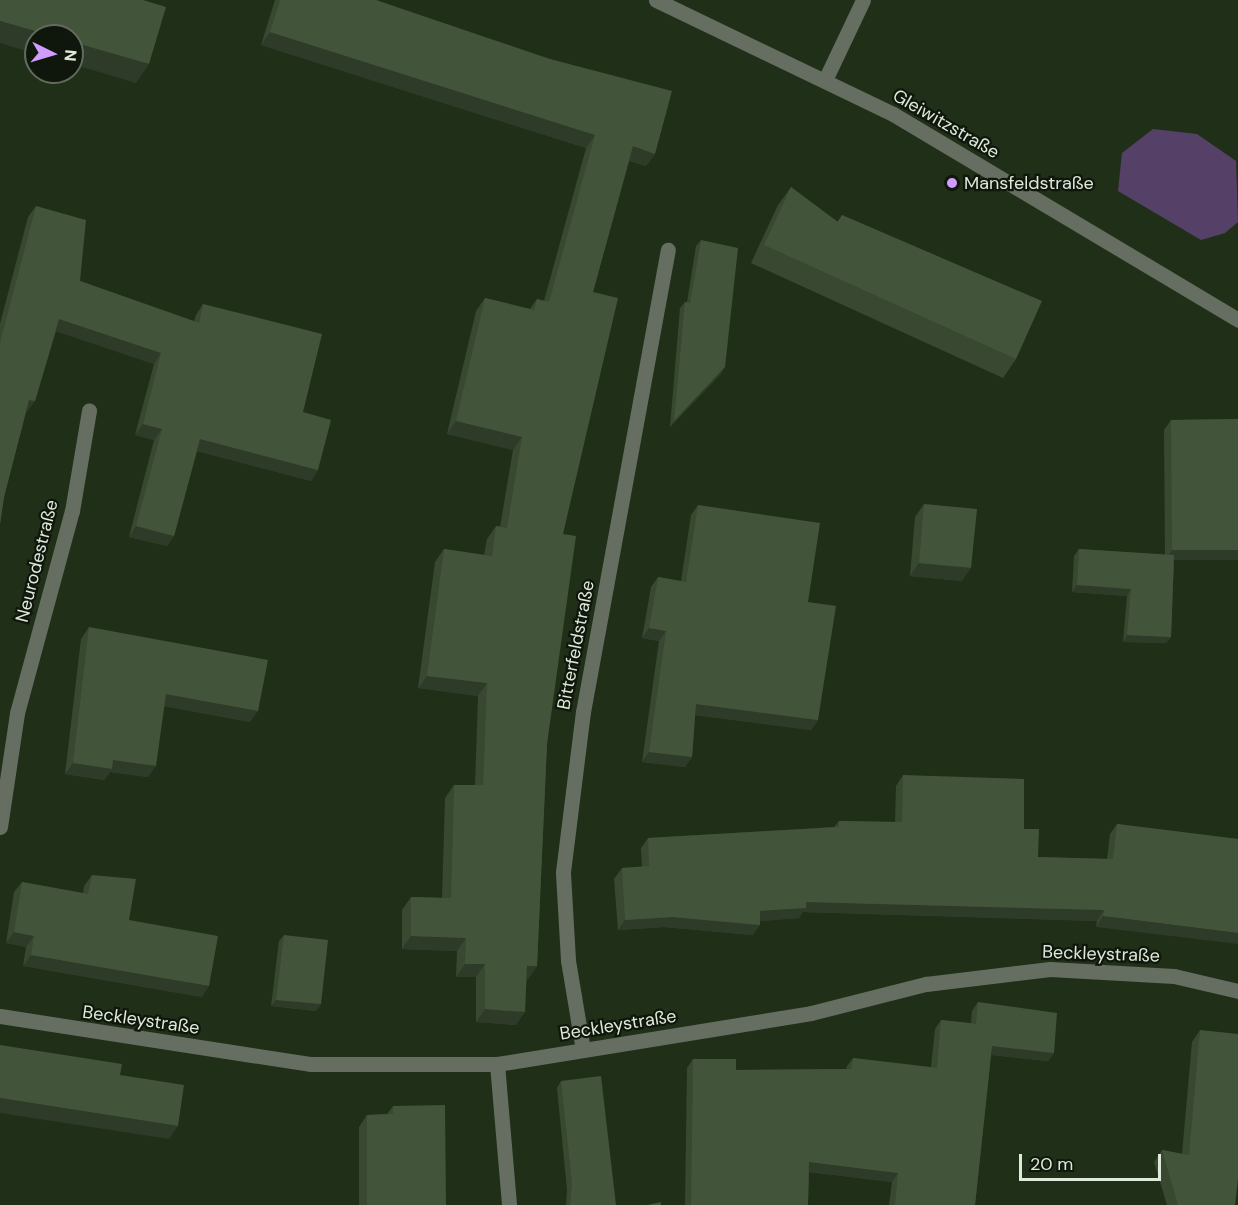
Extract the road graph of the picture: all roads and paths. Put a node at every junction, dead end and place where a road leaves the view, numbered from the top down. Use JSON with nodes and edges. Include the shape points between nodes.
{"nodes":[{"id":1,"x":656,"y":0,"type":"edge"},
{"id":2,"x":863,"y":0,"type":"edge"},
{"id":3,"x":826,"y":78,"type":"junction"},
{"id":4,"x":668,"y":249,"type":"dead end"},
{"id":5,"x":1238,"y":320,"type":"edge"},
{"id":6,"x":88,"y":410,"type":"dead end"},
{"id":7,"x":0,"y":827,"type":"edge"},
{"id":8,"x":1238,"y":991,"type":"edge"},
{"id":9,"x":0,"y":1016,"type":"edge"},
{"id":10,"x":583,"y":1050,"type":"junction"},
{"id":11,"x":497,"y":1064,"type":"junction"},
{"id":12,"x":510,"y":1205,"type":"edge"}],
"edges":[{"from":1,"to":3,"type":"street","name":"Gleiwitzstraße"},
{"from":2,"to":3,"type":"street"},
{"from":3,"to":5,"type":"street","name":"Gleiwitzstraße"},
{"from":4,"to":10,"type":"street","name":"Bitterfeldstraße","via":[[583,712],[563,872],[568,960]]},
{"from":6,"to":7,"type":"street","name":"Neurodestraße","via":[[72,511],[17,712]]},
{"from":8,"to":10,"type":"street","name":"Beckleystraße","via":[[1174,976],[1050,969],[926,984],[811,1013]]},
{"from":9,"to":11,"type":"street","name":"Beckleystraße","via":[[312,1064]]},
{"from":10,"to":11,"type":"street","name":"Beckleystraße"},
{"from":11,"to":12,"type":"street"}]}
